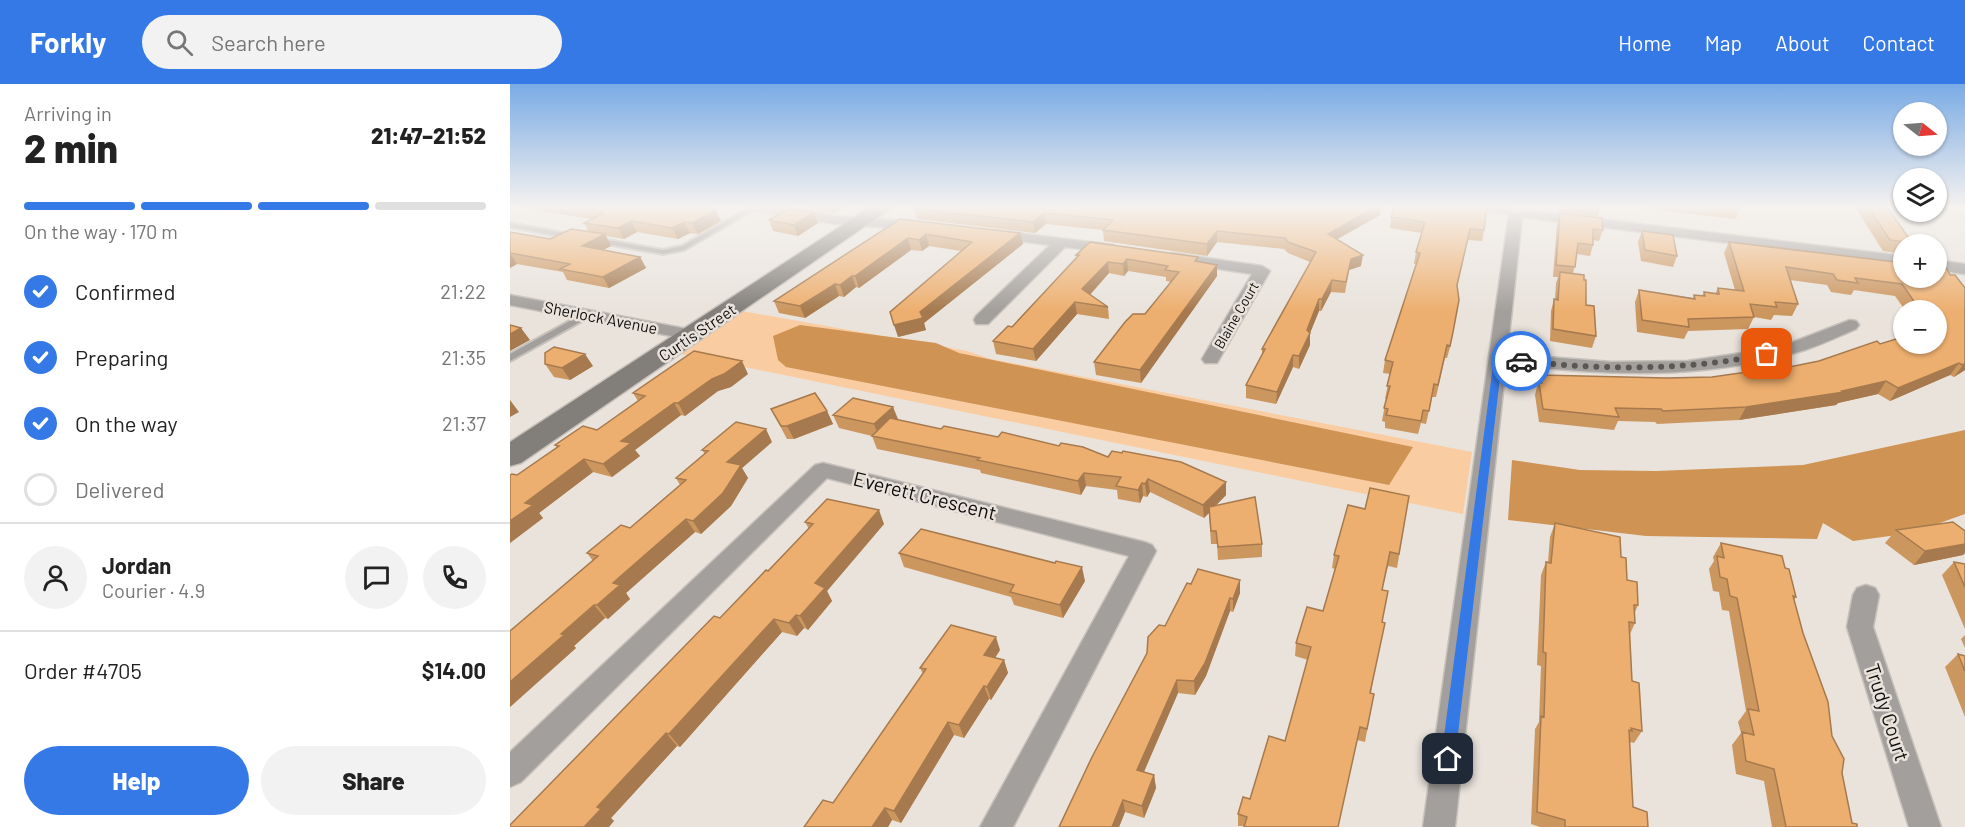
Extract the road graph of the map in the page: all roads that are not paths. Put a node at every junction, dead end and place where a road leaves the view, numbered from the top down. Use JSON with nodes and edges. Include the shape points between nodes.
{"nodes":[{"id":1,"x":604,"y":242,"type":"edge"},
{"id":2,"x":695,"y":242,"type":"edge"},
{"id":3,"x":832,"y":242,"type":"edge"},
{"id":4,"x":1050,"y":242,"type":"edge"},
{"id":5,"x":1512,"y":242,"type":"edge"},
{"id":6,"x":1754,"y":242,"type":"edge"},
{"id":7,"x":1061,"y":243,"type":"junction"},
{"id":8,"x":1134,"y":252,"type":"edge"},
{"id":9,"x":1158,"y":255,"type":"edge"},
{"id":10,"x":1893,"y":260,"type":"edge"},
{"id":11,"x":1947,"y":267,"type":"edge"},
{"id":12,"x":1965,"y":269,"type":"edge"},
{"id":13,"x":510,"y":300,"type":"edge"},
{"id":14,"x":586,"y":315,"type":"junction"},
{"id":15,"x":982,"y":320,"type":"dead end"},
{"id":16,"x":1850,"y":325,"type":"dead end"},
{"id":17,"x":692,"y":335,"type":"junction"},
{"id":18,"x":510,"y":358,"type":"edge"},
{"id":19,"x":1498,"y":358,"type":"junction"},
{"id":20,"x":1211,"y":359,"type":"dead end"},
{"id":21,"x":510,"y":456,"type":"edge"},
{"id":22,"x":1866,"y":595,"type":"dead end"},
{"id":23,"x":510,"y":772,"type":"edge"},
{"id":24,"x":996,"y":827,"type":"edge"},
{"id":25,"x":1439,"y":827,"type":"edge"},
{"id":26,"x":1925,"y":827,"type":"edge"}],
"edges":[{"from":1,"to":2,"type":"lane","via":[[672,251]]},
{"from":3,"to":17,"type":"street","name":"Curtis Street"},
{"from":4,"to":7,"type":"street"},
{"from":5,"to":19,"type":"street"},
{"from":6,"to":10,"type":"street"},
{"from":7,"to":8,"type":"street"},
{"from":7,"to":15,"type":"street"},
{"from":9,"to":20,"type":"street","name":"Blaine Court","via":[[1262,272]]},
{"from":11,"to":12,"type":"street"},
{"from":13,"to":14,"type":"street","name":"Sherlock Avenue"},
{"from":14,"to":17,"type":"street","name":"Sherlock Avenue"},
{"from":14,"to":18,"type":"lane"},
{"from":16,"to":19,"type":"street","via":[[1800,346],[1733,361],[1624,367]]},
{"from":17,"to":21,"type":"street","name":"Curtis Street"},
{"from":19,"to":25,"type":"street"},
{"from":22,"to":26,"type":"street","name":"Trudy Court","via":[[1860,627]]},
{"from":23,"to":24,"type":"street","name":"Everett Crescent","via":[[823,470],[1144,550]]}]}
